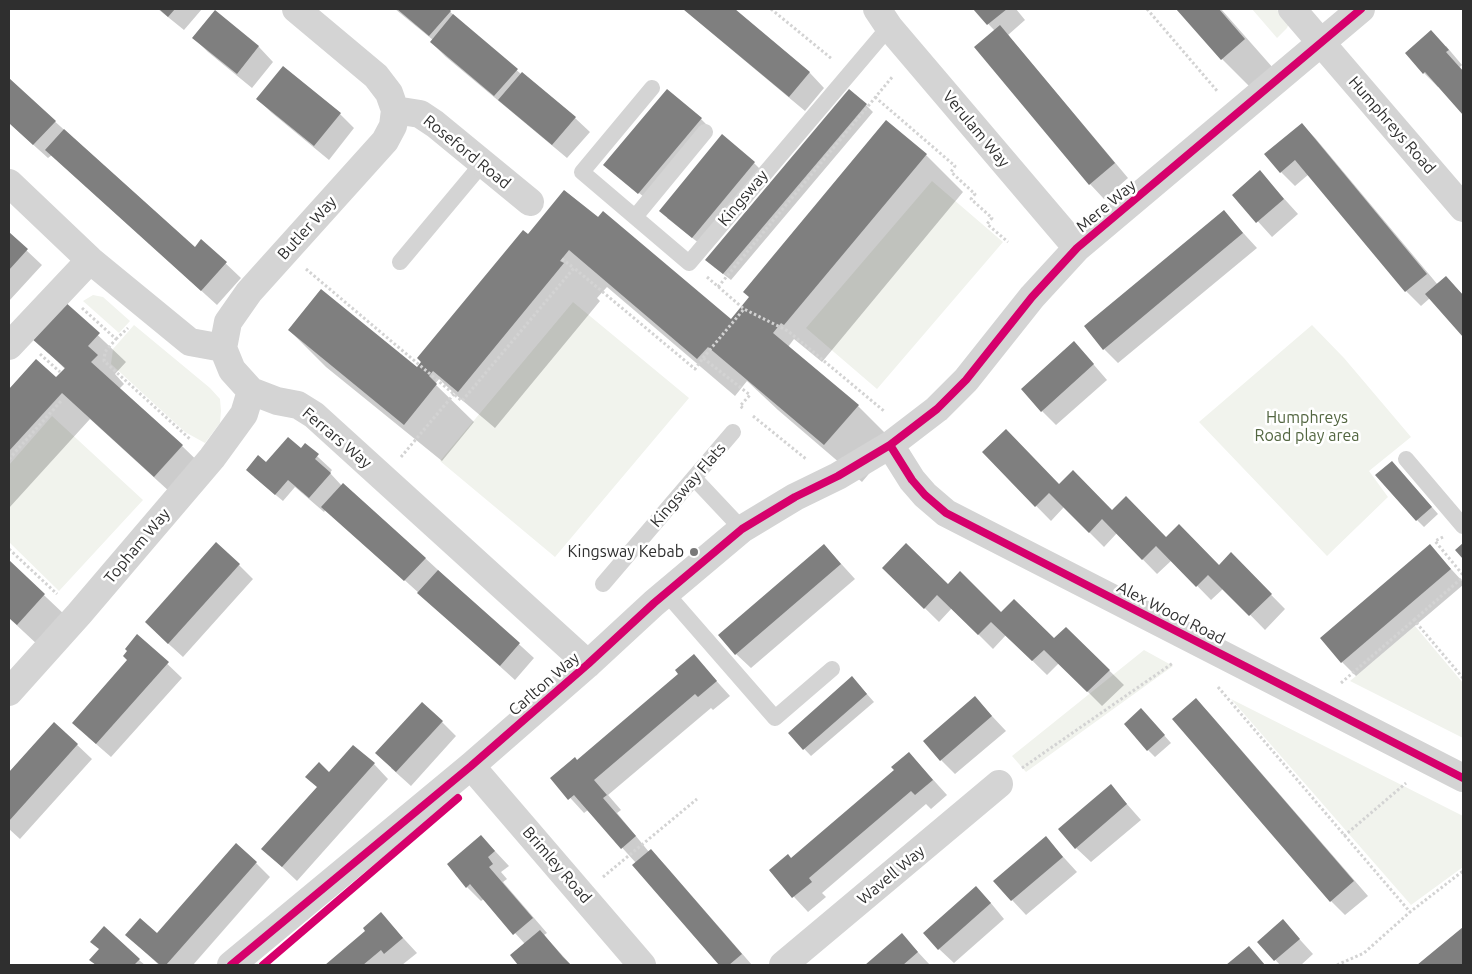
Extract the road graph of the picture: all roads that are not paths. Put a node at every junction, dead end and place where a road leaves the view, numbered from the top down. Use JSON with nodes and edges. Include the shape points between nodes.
{"nodes":[{"id":1,"x":296,"y":9,"type":"edge"},
{"id":2,"x":1292,"y":9,"type":"edge"},
{"id":3,"x":1361,"y":9,"type":"edge"},
{"id":4,"x":883,"y":18,"type":"edge"},
{"id":5,"x":1321,"y":42,"type":"junction"},
{"id":6,"x":652,"y":88,"type":"dead end"},
{"id":7,"x":395,"y":110,"type":"junction"},
{"id":8,"x":705,"y":132,"type":"dead end"},
{"id":9,"x":482,"y":164,"type":"junction"},
{"id":10,"x":9,"y":183,"type":"edge"},
{"id":11,"x":530,"y":202,"type":"dead end"},
{"id":12,"x":1463,"y":208,"type":"edge"},
{"id":13,"x":635,"y":217,"type":"junction"},
{"id":14,"x":1077,"y":248,"type":"junction"},
{"id":15,"x":90,"y":260,"type":"junction"},
{"id":16,"x":400,"y":262,"type":"dead end"},
{"id":17,"x":9,"y":346,"type":"edge"},
{"id":18,"x":223,"y":348,"type":"junction"},
{"id":19,"x":251,"y":391,"type":"junction"},
{"id":20,"x":733,"y":432,"type":"dead end"},
{"id":21,"x":890,"y":445,"type":"junction"},
{"id":22,"x":1406,"y":460,"type":"dead end"},
{"id":23,"x":694,"y":478,"type":"junction"},
{"id":24,"x":1463,"y":526,"type":"edge"},
{"id":25,"x":742,"y":529,"type":"junction"},
{"id":26,"x":603,"y":584,"type":"dead end"},
{"id":27,"x":666,"y":593,"type":"junction"},
{"id":28,"x":588,"y":664,"type":"junction"},
{"id":29,"x":832,"y":669,"type":"dead end"},
{"id":30,"x":9,"y":692,"type":"edge"},
{"id":31,"x":471,"y":766,"type":"junction"},
{"id":32,"x":1463,"y":778,"type":"edge"},
{"id":33,"x":999,"y":784,"type":"road end"},
{"id":34,"x":231,"y":965,"type":"edge"},
{"id":35,"x":642,"y":965,"type":"edge"},
{"id":36,"x":782,"y":965,"type":"edge"}],
"edges":[{"from":1,"to":7,"type":"street","via":[[376,76],[390,93]]},
{"from":2,"to":5,"type":"street","name":"Humphreys Road"},
{"from":3,"to":5,"type":"street","name":"Mere Way"},
{"from":4,"to":13,"type":"lane","name":"Kingsway","via":[[849,74],[689,262]]},
{"from":4,"to":14,"type":"street","name":"Verulam Way"},
{"from":5,"to":12,"type":"street","name":"Humphreys Road"},
{"from":5,"to":14,"type":"street","name":"Mere Way"},
{"from":6,"to":13,"type":"lane","via":[[582,172]]},
{"from":7,"to":9,"type":"street","name":"Roseford Road","via":[[420,114]]},
{"from":7,"to":18,"type":"street","name":"Butler Way","via":[[393,126],[385,141],[249,292],[228,322]]},
{"from":8,"to":13,"type":"lane"},
{"from":9,"to":11,"type":"street","name":"Roseford Road"},
{"from":9,"to":16,"type":"lane"},
{"from":10,"to":15,"type":"street"},
{"from":14,"to":21,"type":"street","name":"Mere Way","via":[[1032,297],[966,380],[937,409]]},
{"from":15,"to":17,"type":"street"},
{"from":15,"to":18,"type":"street","via":[[190,342]]},
{"from":18,"to":19,"type":"street","name":"Ferrars Way","via":[[232,370]]},
{"from":19,"to":28,"type":"street","name":"Ferrars Way","via":[[298,405],[314,414]]},
{"from":19,"to":30,"type":"street","name":"Topham Way","via":[[244,414],[212,458]]},
{"from":20,"to":23,"type":"lane","name":"Kingsway Flats"},
{"from":21,"to":25,"type":"street","name":"Carlton Way"},
{"from":21,"to":32,"type":"street","name":"Alex Wood Road","via":[[912,480],[946,513]]},
{"from":22,"to":24,"type":"lane"},
{"from":23,"to":25,"type":"lane"},
{"from":23,"to":26,"type":"lane","name":"Kingsway Flats"},
{"from":25,"to":27,"type":"street","name":"Carlton Way"},
{"from":27,"to":28,"type":"street","name":"Carlton Way"},
{"from":27,"to":29,"type":"lane","via":[[775,718]]},
{"from":28,"to":31,"type":"street","name":"Carlton Way"},
{"from":31,"to":34,"type":"street","name":"Carlton Way"},
{"from":31,"to":35,"type":"street","name":"Brimley Road"},
{"from":33,"to":36,"type":"street","name":"Wavell Way"}]}
